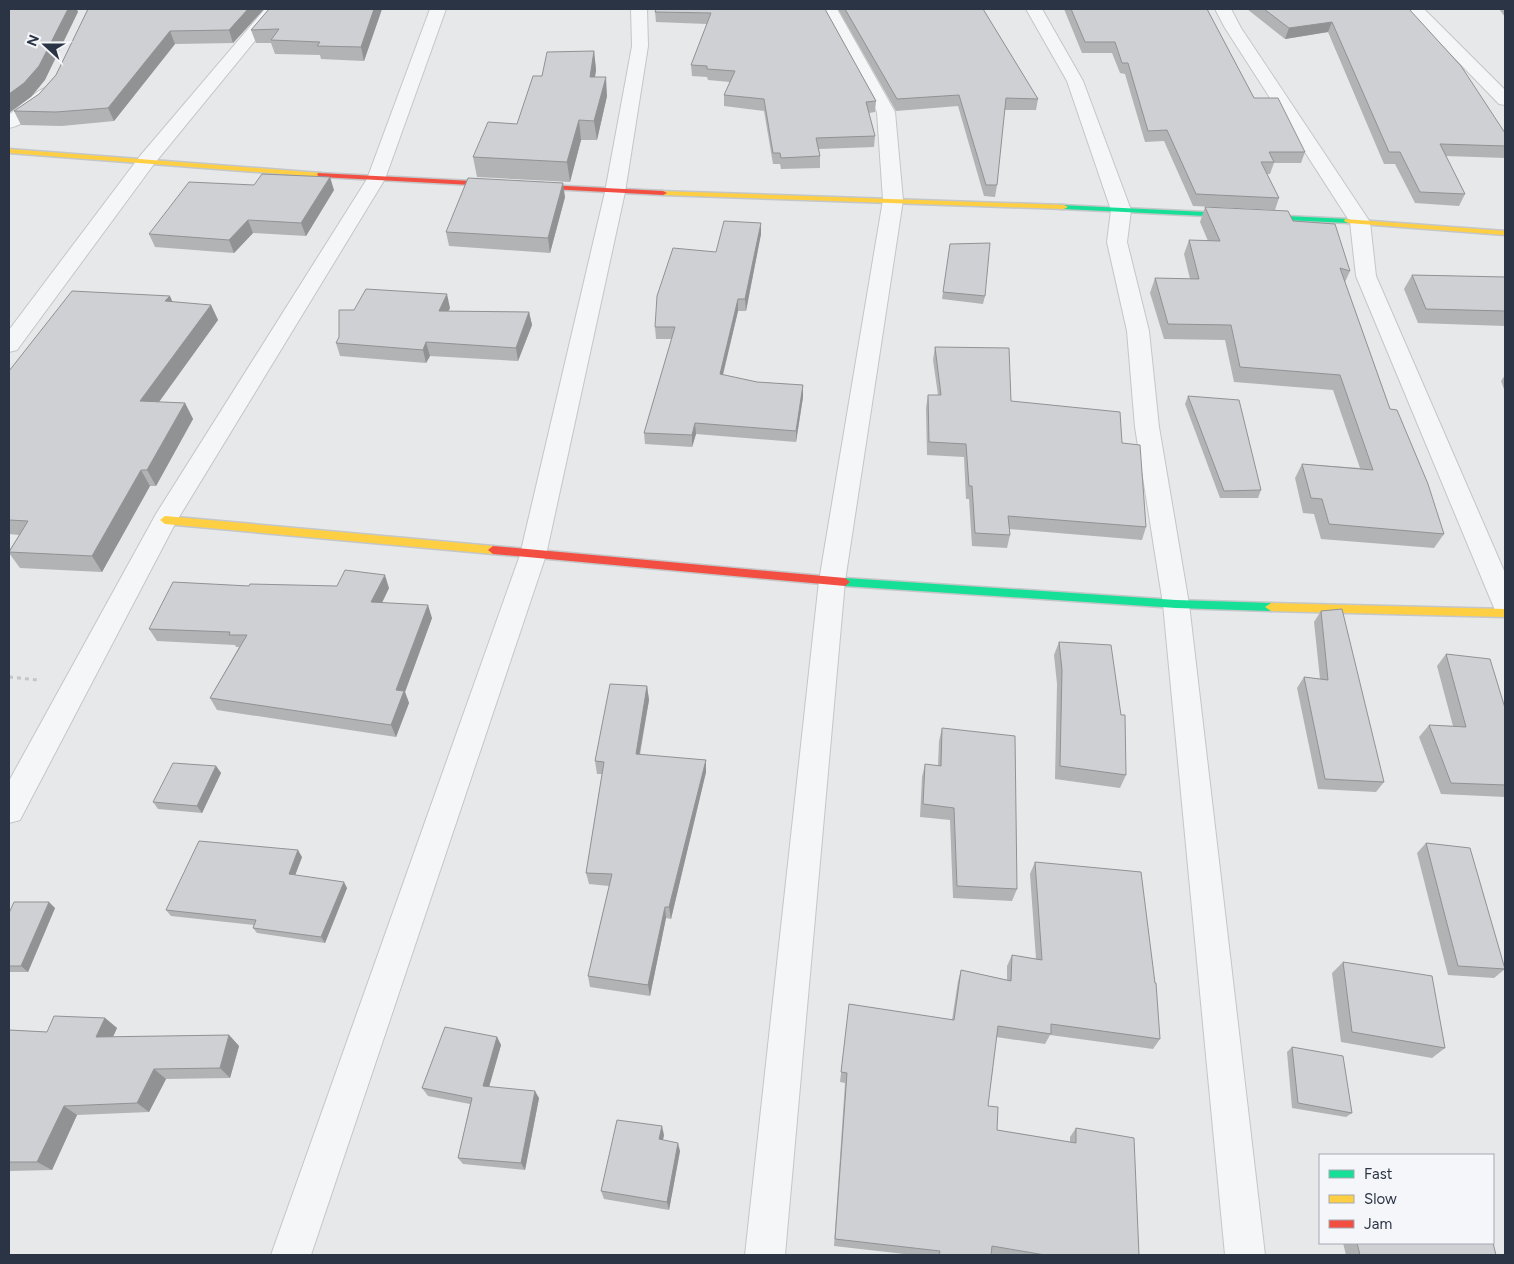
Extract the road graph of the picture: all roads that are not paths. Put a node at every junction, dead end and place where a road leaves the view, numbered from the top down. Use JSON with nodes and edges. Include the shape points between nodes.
{"nodes":[{"id":1,"x":272,"y":9,"type":"edge"},
{"id":2,"x":438,"y":9,"type":"edge"},
{"id":3,"x":639,"y":9,"type":"edge"},
{"id":4,"x":829,"y":9,"type":"edge"},
{"id":5,"x":1034,"y":9,"type":"edge"},
{"id":6,"x":1223,"y":9,"type":"edge"},
{"id":7,"x":1415,"y":9,"type":"edge"},
{"id":8,"x":55,"y":83,"type":"edge"},
{"id":9,"x":1505,"y":100,"type":"edge"},
{"id":10,"x":9,"y":123,"type":"edge"},
{"id":11,"x":9,"y":151,"type":"edge"},
{"id":12,"x":147,"y":160,"type":"junction"},
{"id":13,"x":376,"y":179,"type":"junction"},
{"id":14,"x":615,"y":192,"type":"junction"},
{"id":15,"x":893,"y":200,"type":"junction"},
{"id":16,"x":1121,"y":210,"type":"junction"},
{"id":17,"x":1360,"y":222,"type":"junction"},
{"id":18,"x":1505,"y":233,"type":"edge"},
{"id":19,"x":9,"y":345,"type":"edge"},
{"id":20,"x":166,"y":520,"type":"junction"},
{"id":21,"x":533,"y":555,"type":"junction"},
{"id":22,"x":832,"y":581,"type":"junction"},
{"id":23,"x":1505,"y":603,"type":"edge"},
{"id":24,"x":1176,"y":604,"type":"junction"},
{"id":25,"x":1505,"y":613,"type":"edge"},
{"id":26,"x":9,"y":810,"type":"edge"},
{"id":27,"x":291,"y":1255,"type":"edge"},
{"id":28,"x":765,"y":1255,"type":"edge"},
{"id":29,"x":1245,"y":1255,"type":"edge"}],
"edges":[{"from":1,"to":12,"type":"street"},
{"from":2,"to":13,"type":"street"},
{"from":3,"to":14,"type":"street","via":[[640,46]]},
{"from":4,"to":15,"type":"street","via":[[886,112]]},
{"from":5,"to":16,"type":"street","via":[[1075,81]]},
{"from":6,"to":17,"type":"street"},
{"from":7,"to":9,"type":"street"},
{"from":8,"to":10,"type":"street","via":[[38,102]]},
{"from":11,"to":12,"type":"street"},
{"from":12,"to":13,"type":"street"},
{"from":12,"to":19,"type":"street"},
{"from":13,"to":14,"type":"street"},
{"from":13,"to":20,"type":"street"},
{"from":14,"to":15,"type":"street"},
{"from":14,"to":21,"type":"street"},
{"from":15,"to":16,"type":"street"},
{"from":15,"to":22,"type":"street"},
{"from":16,"to":17,"type":"street"},
{"from":16,"to":24,"type":"street","via":[[1116,242],[1138,331],[1147,427]]},
{"from":17,"to":18,"type":"street"},
{"from":17,"to":23,"type":"street","via":[[1366,276]]},
{"from":20,"to":21,"type":"street"},
{"from":20,"to":26,"type":"street"},
{"from":21,"to":22,"type":"street"},
{"from":21,"to":27,"type":"street"},
{"from":22,"to":24,"type":"street"},
{"from":22,"to":28,"type":"street"},
{"from":24,"to":25,"type":"street"},
{"from":24,"to":29,"type":"street"}]}
